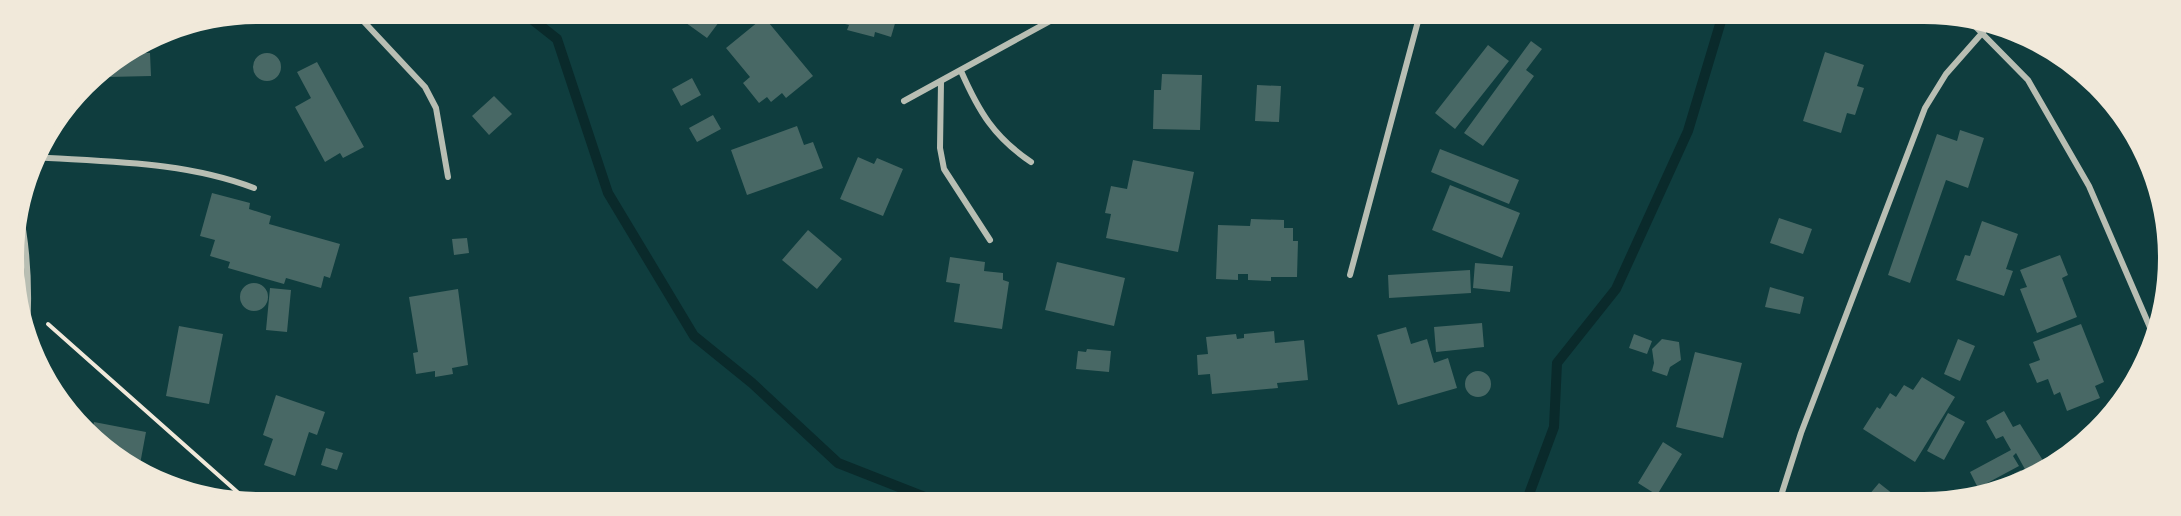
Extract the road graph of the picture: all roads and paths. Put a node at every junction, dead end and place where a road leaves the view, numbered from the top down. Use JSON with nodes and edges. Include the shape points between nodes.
{"nodes":[{"id":1,"x":362,"y":20,"type":"edge"},
{"id":2,"x":1052,"y":20,"type":"edge"},
{"id":3,"x":1418,"y":20,"type":"edge"},
{"id":4,"x":1976,"y":26,"type":"edge"},
{"id":5,"x":1983,"y":32,"type":"junction"},
{"id":6,"x":961,"y":71,"type":"junction"},
{"id":7,"x":941,"y":82,"type":"junction"},
{"id":8,"x":904,"y":101,"type":"dead end"},
{"id":9,"x":42,"y":158,"type":"edge"},
{"id":10,"x":1031,"y":162,"type":"dead end"},
{"id":11,"x":447,"y":177,"type":"dead end"},
{"id":12,"x":254,"y":188,"type":"dead end"},
{"id":13,"x":22,"y":227,"type":"edge"},
{"id":14,"x":990,"y":240,"type":"dead end"},
{"id":15,"x":1350,"y":275,"type":"dead end"},
{"id":16,"x":30,"y":308,"type":"junction"},
{"id":17,"x":29,"y":322,"type":"edge"},
{"id":18,"x":2151,"y":329,"type":"edge"},
{"id":19,"x":242,"y":496,"type":"edge"},
{"id":20,"x":1781,"y":496,"type":"edge"}],
"edges":[{"from":1,"to":11,"type":"street","via":[[425,87],[436,108]]},
{"from":2,"to":6,"type":"street"},
{"from":3,"to":15,"type":"street"},
{"from":4,"to":5,"type":"street"},
{"from":5,"to":18,"type":"street","via":[[2028,80],[2089,186]]},
{"from":5,"to":20,"type":"street","via":[[1946,74],[1925,108],[1801,433]]},
{"from":6,"to":7,"type":"street"},
{"from":6,"to":10,"type":"street","via":[[980,112],[1001,139]]},
{"from":7,"to":8,"type":"street"},
{"from":7,"to":14,"type":"street","via":[[940,148],[944,170]]},
{"from":9,"to":12,"type":"street","via":[[170,166],[224,176]]},
{"from":13,"to":16,"type":"street"},
{"from":16,"to":17,"type":"street"},
{"from":16,"to":19,"type":"path"}]}
